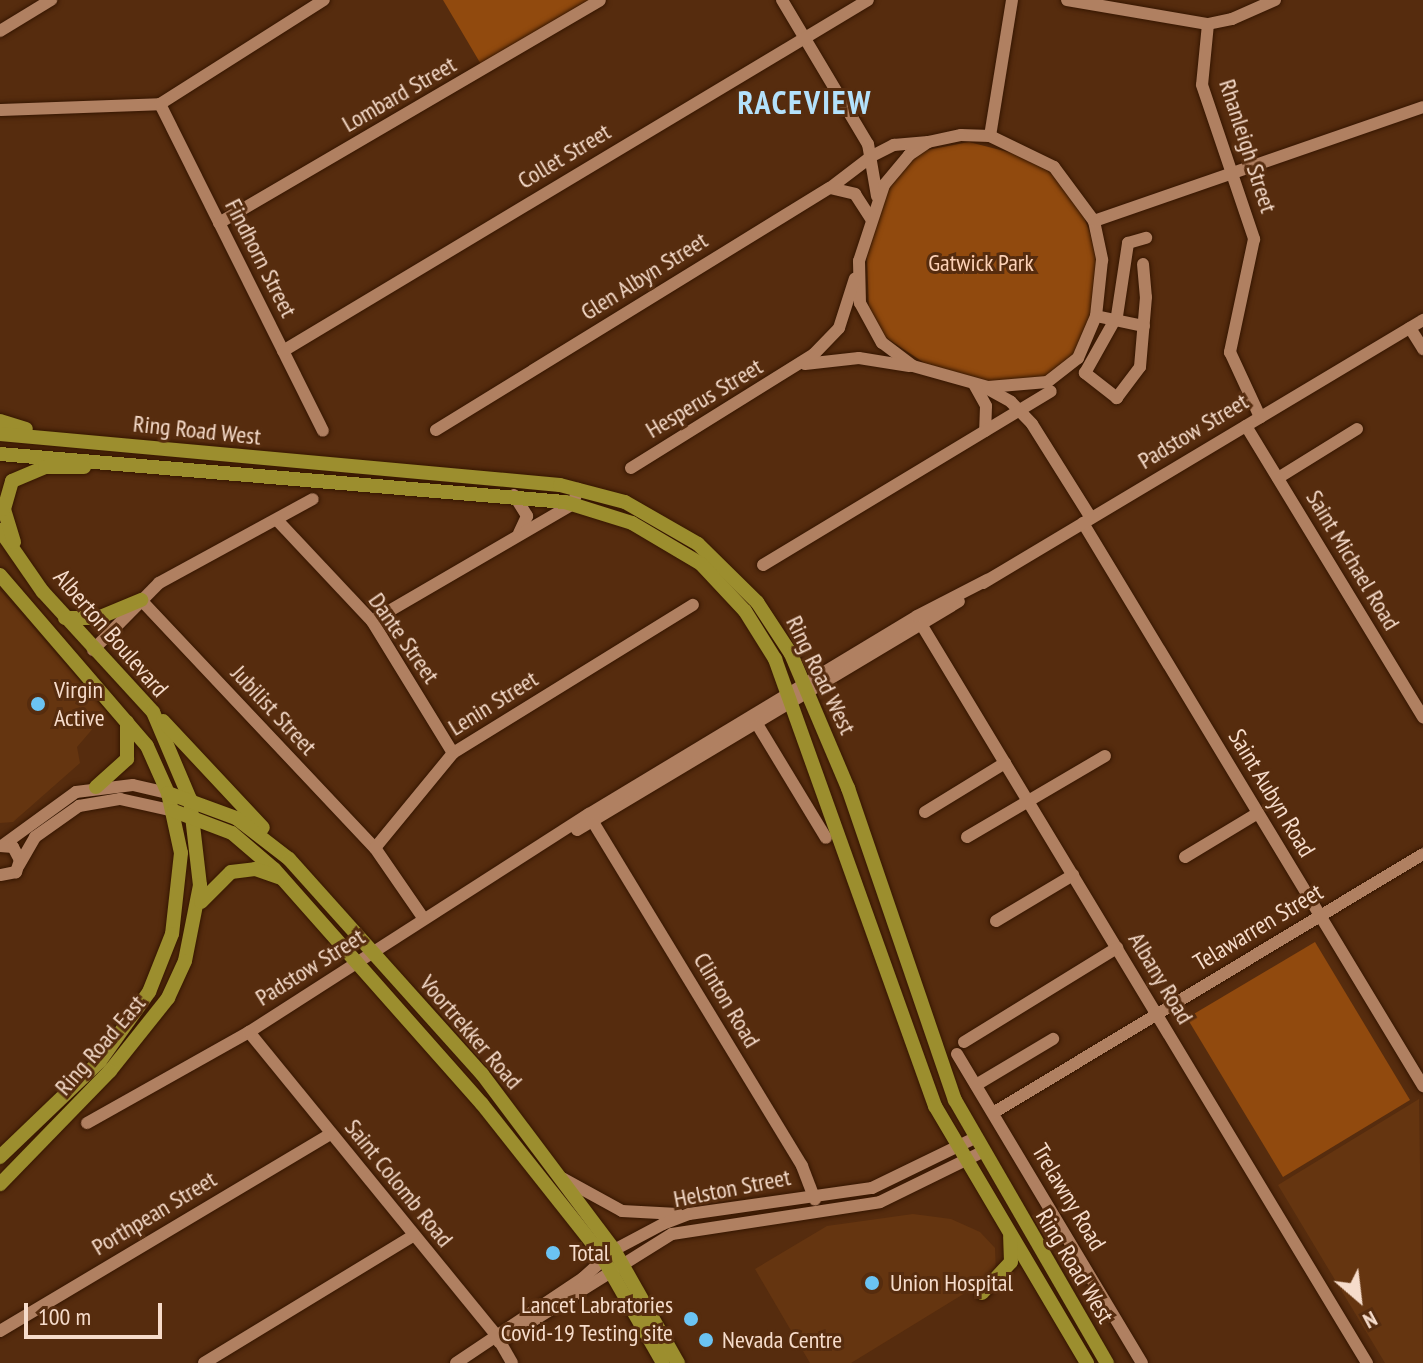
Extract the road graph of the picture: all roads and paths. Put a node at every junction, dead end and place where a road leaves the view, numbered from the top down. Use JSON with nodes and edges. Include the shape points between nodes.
{"nodes":[{"id":1,"x":51,"y":0,"type":"edge"},
{"id":2,"x":324,"y":0,"type":"edge"},
{"id":3,"x":600,"y":0,"type":"edge"},
{"id":4,"x":782,"y":0,"type":"edge"},
{"id":5,"x":868,"y":0,"type":"edge"},
{"id":6,"x":1012,"y":0,"type":"edge"},
{"id":7,"x":1067,"y":0,"type":"edge"},
{"id":8,"x":1275,"y":0,"type":"edge"},
{"id":9,"x":1208,"y":24,"type":"junction"},
{"id":10,"x":0,"y":31,"type":"edge"},
{"id":11,"x":804,"y":37,"type":"junction"},
{"id":12,"x":160,"y":104,"type":"junction"},
{"id":13,"x":1423,"y":107,"type":"edge"},
{"id":14,"x":0,"y":110,"type":"edge"},
{"id":15,"x":990,"y":136,"type":"junction"},
{"id":16,"x":928,"y":142,"type":"junction"},
{"id":17,"x":872,"y":156,"type":"junction"},
{"id":18,"x":1236,"y":174,"type":"junction"},
{"id":19,"x":830,"y":188,"type":"junction"},
{"id":20,"x":877,"y":196,"type":"junction"},
{"id":21,"x":871,"y":219,"type":"junction"},
{"id":22,"x":1094,"y":221,"type":"junction"},
{"id":23,"x":219,"y":223,"type":"junction"},
{"id":24,"x":1146,"y":238,"type":"dead end"},
{"id":25,"x":859,"y":261,"type":"junction"},
{"id":26,"x":1143,"y":264,"type":"dead end"},
{"id":27,"x":1096,"y":316,"type":"junction"},
{"id":28,"x":1116,"y":320,"type":"junction"},
{"id":29,"x":1423,"y":320,"type":"edge"},
{"id":30,"x":1144,"y":326,"type":"junction"},
{"id":31,"x":1410,"y":328,"type":"junction"},
{"id":32,"x":1423,"y":349,"type":"edge"},
{"id":33,"x":283,"y":351,"type":"junction"},
{"id":34,"x":1080,"y":353,"type":"junction"},
{"id":35,"x":800,"y":365,"type":"junction"},
{"id":36,"x":913,"y":366,"type":"junction"},
{"id":37,"x":978,"y":385,"type":"junction"},
{"id":38,"x":1051,"y":391,"type":"junction"},
{"id":39,"x":1021,"y":411,"type":"junction"},
{"id":40,"x":1260,"y":417,"type":"junction"},
{"id":41,"x":0,"y":421,"type":"edge"},
{"id":42,"x":1246,"y":426,"type":"junction"},
{"id":43,"x":1357,"y":429,"type":"dead end"},
{"id":44,"x":436,"y":430,"type":"dead end"},
{"id":45,"x":323,"y":431,"type":"dead end"},
{"id":46,"x":985,"y":431,"type":"junction"},
{"id":47,"x":0,"y":434,"type":"edge"},
{"id":48,"x":1043,"y":437,"type":"junction"},
{"id":49,"x":67,"y":439,"type":"junction"},
{"id":50,"x":0,"y":454,"type":"edge"},
{"id":51,"x":132,"y":464,"type":"junction"},
{"id":52,"x":631,"y":468,"type":"dead end"},
{"id":53,"x":1278,"y":478,"type":"junction"},
{"id":54,"x":578,"y":489,"type":"junction"},
{"id":55,"x":513,"y":495,"type":"junction"},
{"id":56,"x":313,"y":499,"type":"dead end"},
{"id":57,"x":573,"y":504,"type":"junction"},
{"id":58,"x":277,"y":520,"type":"junction"},
{"id":59,"x":1087,"y":520,"type":"junction"},
{"id":60,"x":0,"y":530,"type":"edge"},
{"id":61,"x":519,"y":533,"type":"junction"},
{"id":62,"x":19,"y":558,"type":"junction"},
{"id":63,"x":763,"y":565,"type":"dead end"},
{"id":64,"x":0,"y":578,"type":"edge"},
{"id":65,"x":141,"y":600,"type":"junction"},
{"id":66,"x":693,"y":605,"type":"dead end"},
{"id":67,"x":65,"y":618,"type":"junction"},
{"id":68,"x":372,"y":621,"type":"junction"},
{"id":69,"x":920,"y":621,"type":"junction"},
{"id":70,"x":93,"y":650,"type":"junction"},
{"id":71,"x":808,"y":689,"type":"junction"},
{"id":72,"x":792,"y":699,"type":"junction"},
{"id":73,"x":153,"y":712,"type":"junction"},
{"id":74,"x":1423,"y":717,"type":"edge"},
{"id":75,"x":126,"y":718,"type":"junction"},
{"id":76,"x":757,"y":724,"type":"junction"},
{"id":77,"x":453,"y":753,"type":"junction"},
{"id":78,"x":1105,"y":756,"type":"dead end"},
{"id":79,"x":1005,"y":763,"type":"junction"},
{"id":80,"x":96,"y":787,"type":"junction"},
{"id":81,"x":168,"y":793,"type":"junction"},
{"id":82,"x":190,"y":799,"type":"junction"},
{"id":83,"x":1029,"y":802,"type":"junction"},
{"id":84,"x":174,"y":811,"type":"junction"},
{"id":85,"x":925,"y":812,"type":"dead end"},
{"id":86,"x":1258,"y":813,"type":"junction"},
{"id":87,"x":193,"y":817,"type":"junction"},
{"id":88,"x":591,"y":818,"type":"junction"},
{"id":89,"x":967,"y":837,"type":"dead end"},
{"id":90,"x":826,"y":838,"type":"dead end"},
{"id":91,"x":1,"y":845,"type":"edge"},
{"id":92,"x":375,"y":848,"type":"junction"},
{"id":93,"x":1423,"y":854,"type":"edge"},
{"id":94,"x":1185,"y":857,"type":"dead end"},
{"id":95,"x":289,"y":859,"type":"junction"},
{"id":96,"x":19,"y":865,"type":"junction"},
{"id":97,"x":0,"y":875,"type":"edge"},
{"id":98,"x":1073,"y":875,"type":"junction"},
{"id":99,"x":282,"y":878,"type":"junction"},
{"id":100,"x":197,"y":908,"type":"junction"},
{"id":101,"x":1320,"y":914,"type":"junction"},
{"id":102,"x":424,"y":919,"type":"junction"},
{"id":103,"x":996,"y":921,"type":"dead end"},
{"id":104,"x":1117,"y":948,"type":"junction"},
{"id":105,"x":373,"y":954,"type":"junction"},
{"id":106,"x":358,"y":966,"type":"junction"},
{"id":107,"x":1157,"y":1014,"type":"junction"},
{"id":108,"x":249,"y":1032,"type":"junction"},
{"id":109,"x":1053,"y":1039,"type":"dead end"},
{"id":110,"x":93,"y":1078,"type":"junction"},
{"id":111,"x":976,"y":1085,"type":"junction"},
{"id":112,"x":1423,"y":1086,"type":"edge"},
{"id":113,"x":993,"y":1113,"type":"junction"},
{"id":114,"x":87,"y":1123,"type":"dead end"},
{"id":115,"x":331,"y":1134,"type":"junction"},
{"id":116,"x":975,"y":1138,"type":"junction"},
{"id":117,"x":957,"y":1147,"type":"junction"},
{"id":118,"x":982,"y":1152,"type":"junction"},
{"id":119,"x":0,"y":1157,"type":"edge"},
{"id":120,"x":964,"y":1162,"type":"junction"},
{"id":121,"x":560,"y":1176,"type":"junction"},
{"id":122,"x":0,"y":1184,"type":"edge"},
{"id":123,"x":815,"y":1195,"type":"junction"},
{"id":124,"x":816,"y":1212,"type":"junction"},
{"id":125,"x":689,"y":1214,"type":"junction"},
{"id":126,"x":413,"y":1236,"type":"junction"},
{"id":127,"x":1010,"y":1236,"type":"junction"},
{"id":128,"x":613,"y":1260,"type":"junction"},
{"id":129,"x":982,"y":1293,"type":"dead end"},
{"id":130,"x":0,"y":1331,"type":"edge"},
{"id":131,"x":498,"y":1338,"type":"junction"},
{"id":132,"x":204,"y":1363,"type":"edge"},
{"id":133,"x":456,"y":1363,"type":"edge"},
{"id":134,"x":512,"y":1363,"type":"edge"},
{"id":135,"x":663,"y":1363,"type":"edge"},
{"id":136,"x":678,"y":1363,"type":"edge"},
{"id":137,"x":1087,"y":1363,"type":"edge"},
{"id":138,"x":1107,"y":1363,"type":"edge"},
{"id":139,"x":1142,"y":1363,"type":"edge"},
{"id":140,"x":1367,"y":1363,"type":"edge"}],
"edges":[{"from":1,"to":10,"type":"street"},
{"from":2,"to":12,"type":"street"},
{"from":3,"to":23,"type":"street","name":"Lombard Street"},
{"from":4,"to":11,"type":"street"},
{"from":5,"to":11,"type":"street","name":"Collet Street"},
{"from":6,"to":15,"type":"street"},
{"from":7,"to":9,"type":"street"},
{"from":8,"to":9,"type":"street"},
{"from":9,"to":18,"type":"street","name":"Rhanleigh Street","via":[[1202,85]]},
{"from":11,"to":17,"type":"street"},
{"from":11,"to":33,"type":"street","name":"Collet Street"},
{"from":12,"to":14,"type":"street"},
{"from":12,"to":23,"type":"street","name":"Findhorn Street"},
{"from":13,"to":18,"type":"street"},
{"from":15,"to":16,"type":"street"},
{"from":15,"to":22,"type":"street","via":[[1054,167]]},
{"from":16,"to":17,"type":"street","name":"Glen Albyn Street","via":[[894,145]]},
{"from":16,"to":20,"type":"street","via":[[891,173]]},
{"from":17,"to":19,"type":"street","name":"Glen Albyn Street"},
{"from":17,"to":20,"type":"street"},
{"from":18,"to":22,"type":"street"},
{"from":18,"to":40,"type":"street","name":"Rhanleigh Street","via":[[1252,226],[1253,249],[1230,352]]},
{"from":19,"to":21,"type":"street","via":[[855,194]]},
{"from":19,"to":44,"type":"street","name":"Glen Albyn Street"},
{"from":20,"to":21,"type":"street"},
{"from":21,"to":25,"type":"street"},
{"from":22,"to":27,"type":"street","via":[[1102,260]]},
{"from":23,"to":33,"type":"street","name":"Findhorn Street"},
{"from":24,"to":28,"type":"street","via":[[1128,243]]},
{"from":25,"to":35,"type":"street","name":"Hesperus Street","via":[[839,328]]},
{"from":25,"to":36,"type":"street","via":[[860,303],[868,323],[890,351]]},
{"from":26,"to":30,"type":"street"},
{"from":27,"to":28,"type":"street"},
{"from":27,"to":34,"type":"street"},
{"from":28,"to":30,"type":"street"},
{"from":28,"to":30,"type":"street","via":[[1085,373],[1117,398],[1140,367]]},
{"from":29,"to":31,"type":"street","name":"Padstow Street"},
{"from":31,"to":32,"type":"street"},
{"from":31,"to":40,"type":"street","name":"Padstow Street"},
{"from":33,"to":45,"type":"street","name":"Findhorn Street"},
{"from":34,"to":37,"type":"street","via":[[1047,382],[1016,388]]},
{"from":34,"to":38,"type":"street"},
{"from":35,"to":36,"type":"street","name":"Hesperus Street","via":[[859,358]]},
{"from":35,"to":52,"type":"street","name":"Hesperus Street"},
{"from":36,"to":37,"type":"street"},
{"from":37,"to":39,"type":"street","name":"Saint Aubyn Road"},
{"from":37,"to":46,"type":"street","via":[[986,406]]},
{"from":38,"to":39,"type":"street"},
{"from":38,"to":48,"type":"street","via":[[1037,413]]},
{"from":39,"to":46,"type":"street"},
{"from":39,"to":48,"type":"street","name":"Saint Aubyn Road"},
{"from":40,"to":42,"type":"street","name":"Padstow Street"},
{"from":41,"to":49,"type":"main road"},
{"from":42,"to":53,"type":"street","name":"Saint Michael Road"},
{"from":42,"to":59,"type":"street","name":"Padstow Street"},
{"from":43,"to":53,"type":"street"},
{"from":46,"to":63,"type":"street"},
{"from":47,"to":49,"type":"main road","name":"Ring Road West"},
{"from":48,"to":59,"type":"street","name":"Saint Aubyn Road"},
{"from":49,"to":54,"type":"main road","name":"Ring Road West","via":[[508,478]]},
{"from":50,"to":51,"type":"main road","name":"Ring Road West"},
{"from":51,"to":55,"type":"main road","name":"Ring Road West"},
{"from":51,"to":62,"type":"main road","via":[[45,467],[12,481],[4,509]]},
{"from":53,"to":74,"type":"street","name":"Saint Michael Road"},
{"from":54,"to":57,"type":"street"},
{"from":54,"to":71,"type":"main road","name":"Ring Road West","via":[[648,513],[719,561],[777,630]]},
{"from":55,"to":57,"type":"main road","name":"Ring Road West"},
{"from":55,"to":61,"type":"street","via":[[527,516]]},
{"from":56,"to":58,"type":"street"},
{"from":57,"to":61,"type":"street"},
{"from":57,"to":72,"type":"main road","name":"Ring Road West","via":[[632,523],[701,564],[745,611]]},
{"from":58,"to":65,"type":"street","via":[[172,576]]},
{"from":58,"to":68,"type":"street","name":"Dante Street"},
{"from":59,"to":69,"type":"street","name":"Padstow Street"},
{"from":59,"to":86,"type":"street","name":"Saint Aubyn Road"},
{"from":60,"to":62,"type":"main road","name":"Alberton Boulevard"},
{"from":61,"to":68,"type":"street"},
{"from":62,"to":67,"type":"main road","name":"Alberton Boulevard"},
{"from":64,"to":75,"type":"main road","name":"Alberton Boulevard"},
{"from":65,"to":67,"type":"main road","via":[[98,618]]},
{"from":65,"to":70,"type":"street"},
{"from":65,"to":92,"type":"street","name":"Jubilist Street"},
{"from":66,"to":77,"type":"street","name":"Lenin Street"},
{"from":67,"to":70,"type":"main road","name":"Alberton Boulevard"},
{"from":68,"to":77,"type":"street","name":"Dante Street"},
{"from":69,"to":71,"type":"street","name":"Padstow Street"},
{"from":69,"to":79,"type":"street","name":"Albany Road"},
{"from":70,"to":73,"type":"main road","name":"Alberton Boulevard"},
{"from":71,"to":72,"type":"street","name":"Padstow Street"},
{"from":71,"to":116,"type":"main road","name":"Ring Road West","via":[[853,803],[939,1059]]},
{"from":72,"to":76,"type":"street","name":"Padstow Street"},
{"from":72,"to":88,"type":"street","name":"Padstow Street"},
{"from":72,"to":117,"type":"main road","name":"Ring Road West","via":[[912,1042]]},
{"from":73,"to":82,"type":"main road","name":"Alberton Boulevard"},
{"from":73,"to":95,"type":"main road","via":[[224,781]]},
{"from":75,"to":80,"type":"main road","via":[[131,742],[127,759]]},
{"from":75,"to":81,"type":"main road","name":"Alberton Boulevard","via":[[147,746]]},
{"from":76,"to":88,"type":"street","name":"Padstow Street"},
{"from":76,"to":90,"type":"street"},
{"from":77,"to":92,"type":"street","name":"Lenin Street"},
{"from":78,"to":83,"type":"street"},
{"from":79,"to":83,"type":"street","name":"Albany Road"},
{"from":79,"to":85,"type":"street"},
{"from":80,"to":81,"type":"street","via":[[133,785]]},
{"from":80,"to":91,"type":"street","via":[[57,802]]},
{"from":81,"to":82,"type":"main road","name":"Voortrekker Road"},
{"from":81,"to":84,"type":"main road","name":"Alberton Boulevard"},
{"from":82,"to":87,"type":"main road","name":"Alberton Boulevard"},
{"from":82,"to":95,"type":"main road","name":"Voortrekker Road","via":[[249,825]]},
{"from":83,"to":89,"type":"street"},
{"from":83,"to":98,"type":"street","name":"Albany Road"},
{"from":84,"to":87,"type":"main road","name":"Voortrekker Road"},
{"from":84,"to":96,"type":"street","via":[[120,799],[79,806],[35,837]]},
{"from":84,"to":110,"type":"main road","name":"Ring Road East","via":[[181,853],[172,934],[149,992]]},
{"from":86,"to":94,"type":"street"},
{"from":86,"to":101,"type":"street","name":"Saint Aubyn Road"},
{"from":87,"to":99,"type":"main road","name":"Voortrekker Road","via":[[232,833]]},
{"from":87,"to":100,"type":"main road","name":"Ring Road East","via":[[200,855]]},
{"from":88,"to":102,"type":"street","name":"Padstow Street"},
{"from":88,"to":123,"type":"street","name":"Clinton Road"},
{"from":91,"to":96,"type":"street","via":[[17,851]]},
{"from":92,"to":102,"type":"street"},
{"from":93,"to":101,"type":"street","name":"Telawarren Street"},
{"from":95,"to":105,"type":"main road","name":"Voortrekker Road"},
{"from":96,"to":97,"type":"street","via":[[12,874]]},
{"from":98,"to":103,"type":"street"},
{"from":98,"to":104,"type":"street","name":"Albany Road"},
{"from":99,"to":100,"type":"main road","via":[[255,869],[231,872],[212,886]]},
{"from":99,"to":106,"type":"main road","name":"Voortrekker Road"},
{"from":100,"to":110,"type":"main road","name":"Ring Road East","via":[[185,961],[168,998]]},
{"from":101,"to":107,"type":"street","name":"Telawarren Street"},
{"from":101,"to":112,"type":"street","name":"Saint Aubyn Road"},
{"from":102,"to":105,"type":"street","name":"Padstow Street"},
{"from":104,"to":107,"type":"street","name":"Albany Road"},
{"from":104,"to":111,"type":"street","name":"Trelawny Road","via":[[960,1048]]},
{"from":105,"to":106,"type":"street","name":"Padstow Street"},
{"from":105,"to":121,"type":"main road","name":"Voortrekker Road","via":[[482,1074]]},
{"from":106,"to":108,"type":"street","name":"Padstow Street"},
{"from":106,"to":128,"type":"main road","name":"Voortrekker Road"},
{"from":107,"to":113,"type":"street","name":"Telawarren Street"},
{"from":107,"to":140,"type":"street","name":"Albany Road"},
{"from":108,"to":114,"type":"street","name":"Padstow Street"},
{"from":108,"to":115,"type":"street","name":"Saint Colomb Road"},
{"from":109,"to":111,"type":"street"},
{"from":110,"to":119,"type":"main road","name":"Ring Road East"},
{"from":110,"to":122,"type":"main road","name":"Ring Road East"},
{"from":111,"to":113,"type":"street","name":"Trelawny Road"},
{"from":113,"to":139,"type":"street","name":"Trelawny Road"},
{"from":115,"to":126,"type":"street","name":"Saint Colomb Road"},
{"from":115,"to":130,"type":"street","name":"Porthpean Street"},
{"from":116,"to":117,"type":"street","name":"Helston Street"},
{"from":116,"to":118,"type":"main road","name":"Ring Road West"},
{"from":117,"to":120,"type":"main road","name":"Ring Road West"},
{"from":117,"to":123,"type":"street","name":"Helston Street","via":[[884,1184]]},
{"from":118,"to":120,"type":"street","name":"Helston Street"},
{"from":118,"to":138,"type":"main road","name":"Ring Road West"},
{"from":120,"to":124,"type":"street","name":"Helston Street","via":[[880,1202]]},
{"from":120,"to":127,"type":"main road","name":"Ring Road West"},
{"from":121,"to":125,"type":"street","via":[[622,1211]]},
{"from":121,"to":128,"type":"main road","name":"Voortrekker Road"},
{"from":123,"to":124,"type":"street","name":"Clinton Road"},
{"from":123,"to":125,"type":"street","name":"Helston Street"},
{"from":124,"to":128,"type":"street","name":"Helston Street","via":[[691,1228]]},
{"from":125,"to":128,"type":"street","name":"Helston Street"},
{"from":126,"to":131,"type":"street","name":"Saint Colomb Road"},
{"from":126,"to":132,"type":"street"},
{"from":127,"to":129,"type":"main road","via":[[1011,1262]]},
{"from":127,"to":137,"type":"main road","name":"Ring Road West"},
{"from":128,"to":131,"type":"street","name":"Helston Street"},
{"from":128,"to":135,"type":"main road","name":"Voortrekker Road"},
{"from":128,"to":136,"type":"main road","name":"Voortrekker Road"},
{"from":131,"to":133,"type":"street","name":"Helston Street"},
{"from":131,"to":134,"type":"street","name":"Saint Colomb Road"}]}
